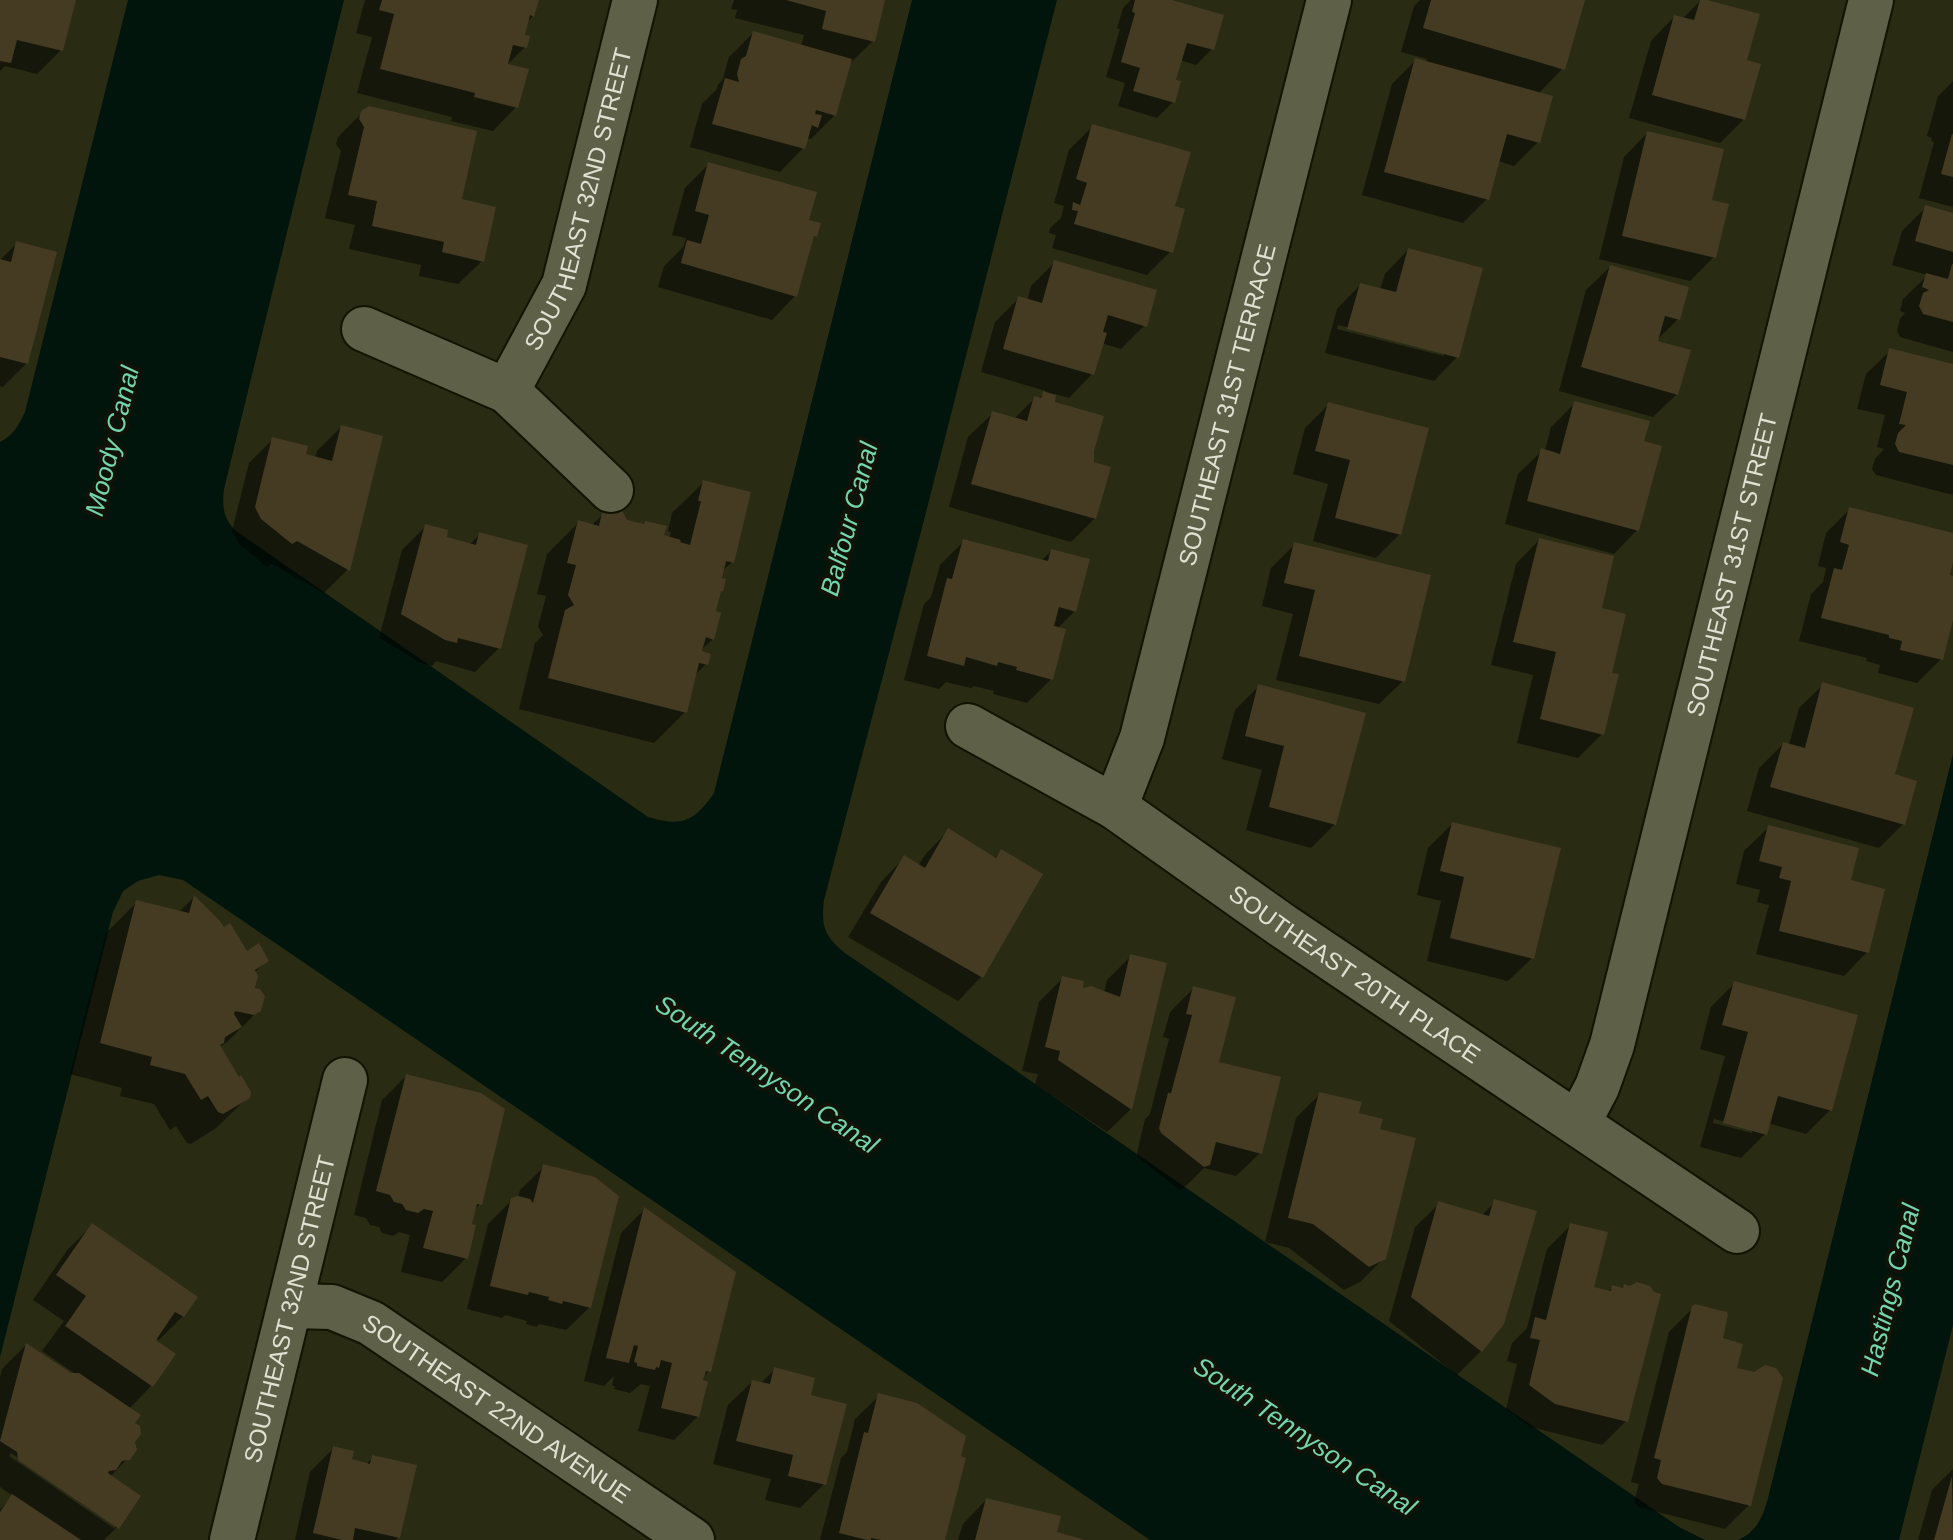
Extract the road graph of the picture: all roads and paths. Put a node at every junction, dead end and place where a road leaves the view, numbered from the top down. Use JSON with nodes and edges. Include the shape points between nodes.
{"nodes":[{"id":1,"x":635,"y":0,"type":"edge"},
{"id":2,"x":1329,"y":0,"type":"edge"},
{"id":3,"x":1871,"y":0,"type":"edge"},
{"id":4,"x":364,"y":329,"type":"dead end"},
{"id":5,"x":507,"y":391,"type":"junction"},
{"id":6,"x":611,"y":490,"type":"dead end"},
{"id":7,"x":968,"y":726,"type":"dead end"},
{"id":8,"x":1115,"y":807,"type":"junction"},
{"id":9,"x":345,"y":1080,"type":"dead end"},
{"id":10,"x":1578,"y":1123,"type":"junction"},
{"id":11,"x":1737,"y":1231,"type":"dead end"},
{"id":12,"x":290,"y":1306,"type":"junction"},
{"id":13,"x":232,"y":1540,"type":"edge"},
{"id":14,"x":692,"y":1540,"type":"edge"}],
"edges":[{"from":1,"to":5,"type":"street","name":"SOUTHEAST 32ND STREET","via":[[564,285]]},
{"from":2,"to":8,"type":"street","name":"SOUTHEAST 31ST TERRACE","via":[[1142,738]]},
{"from":3,"to":10,"type":"street","name":"SOUTHEAST 31ST STREET","via":[[1612,1045]]},
{"from":4,"to":5,"type":"street"},
{"from":5,"to":6,"type":"street"},
{"from":7,"to":8,"type":"street","name":"SOUTHEAST 20TH PLACE"},
{"from":8,"to":10,"type":"street","name":"SOUTHEAST 20TH PLACE"},
{"from":9,"to":12,"type":"street","name":"SOUTHEAST 32ND STREET"},
{"from":10,"to":11,"type":"street","name":"SOUTHEAST 20TH PLACE"},
{"from":12,"to":13,"type":"street","name":"SOUTHEAST 32ND STREET"},
{"from":12,"to":14,"type":"street","name":"SOUTHEAST 22ND AVENUE","via":[[332,1307],[371,1323]]}]}
